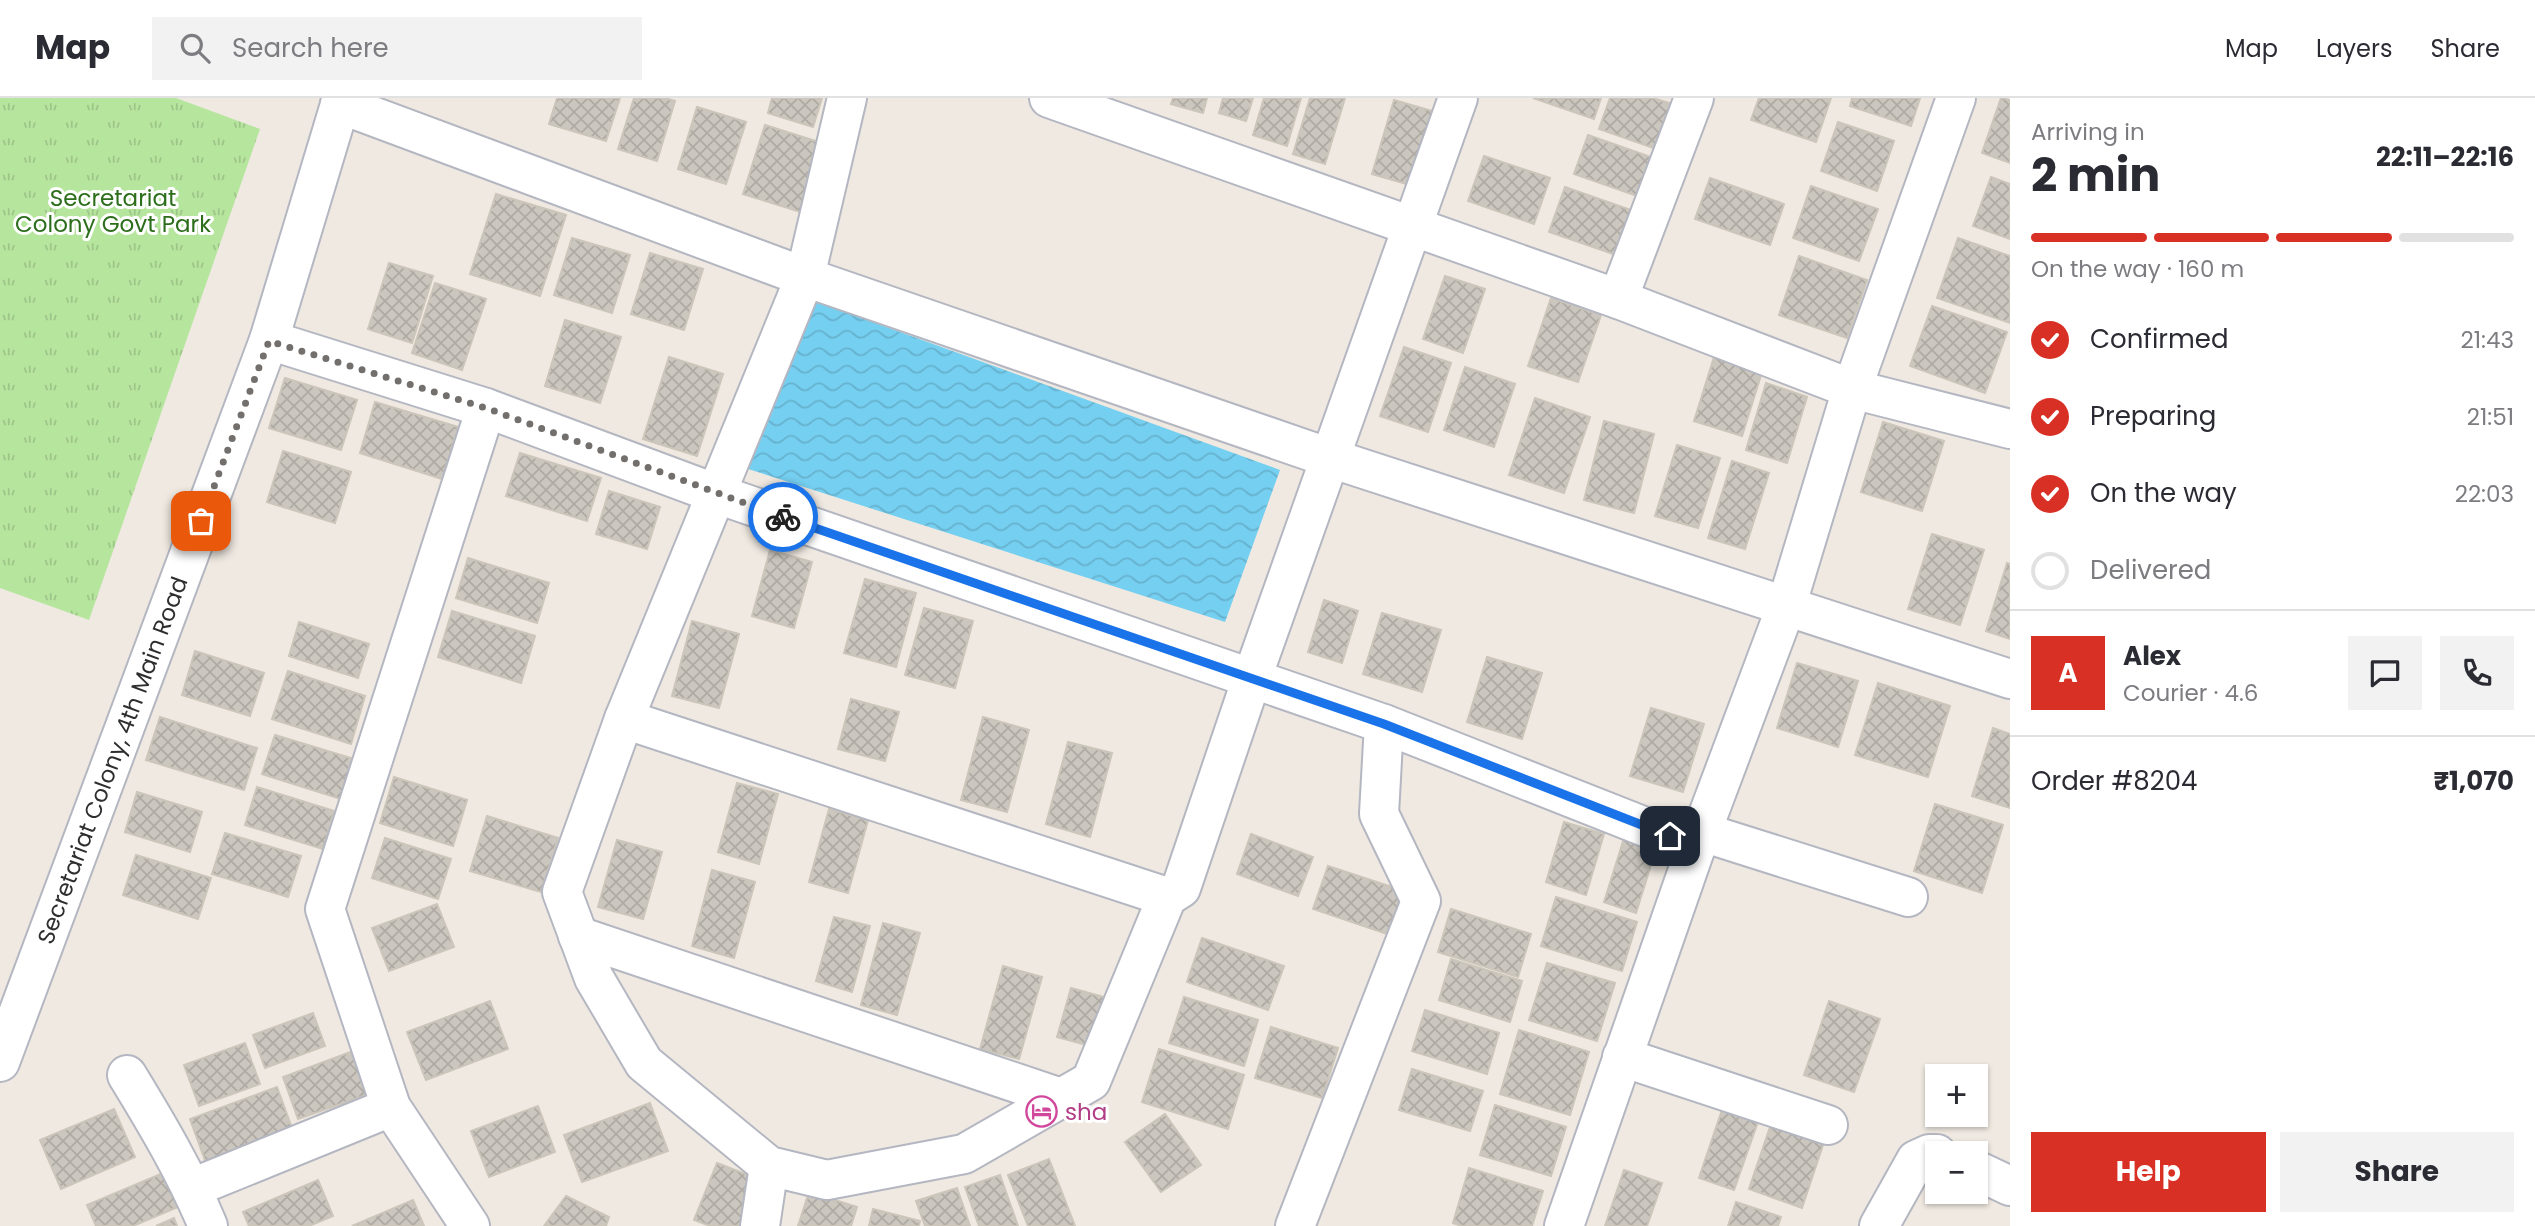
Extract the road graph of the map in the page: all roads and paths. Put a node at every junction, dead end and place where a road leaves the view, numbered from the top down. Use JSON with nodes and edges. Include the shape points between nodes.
{"nodes":[{"id":1,"x":847,"y":98,"type":"edge"},
{"id":2,"x":1049,"y":98,"type":"edge"},
{"id":3,"x":1458,"y":98,"type":"edge"},
{"id":4,"x":1694,"y":98,"type":"edge"},
{"id":5,"x":1956,"y":98,"type":"edge"},
{"id":6,"x":341,"y":101,"type":"edge"},
{"id":7,"x":1412,"y":227,"type":"junction"},
{"id":8,"x":806,"y":277,"type":"junction"},
{"id":9,"x":1618,"y":299,"type":"junction"},
{"id":10,"x":269,"y":341,"type":"junction"},
{"id":11,"x":1852,"y":389,"type":"junction"},
{"id":12,"x":486,"y":408,"type":"junction"},
{"id":13,"x":2010,"y":429,"type":"edge"},
{"id":14,"x":1330,"y":458,"type":"junction"},
{"id":15,"x":717,"y":494,"type":"junction"},
{"id":16,"x":1786,"y":607,"type":"junction"},
{"id":17,"x":1251,"y":678,"type":"junction"},
{"id":18,"x":2010,"y":679,"type":"edge"},
{"id":19,"x":624,"y":719,"type":"junction"},
{"id":20,"x":1384,"y":724,"type":"junction"},
{"id":21,"x":1699,"y":839,"type":"junction"},
{"id":22,"x":1167,"y":897,"type":"junction"},
{"id":23,"x":1908,"y":897,"type":"dead end"},
{"id":24,"x":578,"y":936,"type":"junction"},
{"id":25,"x":1622,"y":1057,"type":"junction"},
{"id":26,"x":0,"y":1062,"type":"edge"},
{"id":27,"x":127,"y":1075,"type":"dead end"},
{"id":28,"x":1061,"y":1098,"type":"junction"},
{"id":29,"x":391,"y":1107,"type":"junction"},
{"id":30,"x":1828,"y":1125,"type":"dead end"},
{"id":31,"x":1925,"y":1156,"type":"edge"},
{"id":32,"x":769,"y":1166,"type":"junction"},
{"id":33,"x":1988,"y":1176,"type":"edge"},
{"id":34,"x":2010,"y":1186,"type":"edge"},
{"id":35,"x":192,"y":1188,"type":"junction"},
{"id":36,"x":208,"y":1226,"type":"edge"},
{"id":37,"x":470,"y":1226,"type":"edge"},
{"id":38,"x":760,"y":1226,"type":"edge"},
{"id":39,"x":1295,"y":1226,"type":"edge"},
{"id":40,"x":1564,"y":1226,"type":"edge"},
{"id":41,"x":1879,"y":1226,"type":"edge"}],
"edges":[{"from":1,"to":8,"type":"street"},
{"from":2,"to":7,"type":"street"},
{"from":3,"to":7,"type":"street"},
{"from":4,"to":9,"type":"street"},
{"from":5,"to":11,"type":"street"},
{"from":6,"to":8,"type":"street"},
{"from":6,"to":10,"type":"street","name":"Secretariat Colony, 4th Main Road"},
{"from":7,"to":9,"type":"street"},
{"from":7,"to":14,"type":"street"},
{"from":8,"to":14,"type":"street"},
{"from":8,"to":15,"type":"street"},
{"from":9,"to":11,"type":"street"},
{"from":10,"to":12,"type":"street"},
{"from":10,"to":26,"type":"street","name":"Secretariat Colony, 4th Main Road"},
{"from":11,"to":13,"type":"street"},
{"from":11,"to":16,"type":"street"},
{"from":12,"to":15,"type":"street"},
{"from":12,"to":29,"type":"street","via":[[325,909]]},
{"from":14,"to":16,"type":"street"},
{"from":14,"to":17,"type":"street"},
{"from":15,"to":17,"type":"street"},
{"from":15,"to":19,"type":"street"},
{"from":16,"to":18,"type":"street"},
{"from":16,"to":21,"type":"street"},
{"from":17,"to":20,"type":"street"},
{"from":17,"to":22,"type":"street","via":[[1181,888]]},
{"from":19,"to":22,"type":"street"},
{"from":19,"to":24,"type":"street","via":[[562,892]]},
{"from":20,"to":21,"type":"street"},
{"from":20,"to":39,"type":"street","via":[[1379,814],[1421,901]]},
{"from":21,"to":23,"type":"street"},
{"from":21,"to":25,"type":"street"},
{"from":22,"to":28,"type":"street","via":[[1091,1081]]},
{"from":24,"to":28,"type":"street"},
{"from":24,"to":32,"type":"street","via":[[594,978],[644,1063]]},
{"from":25,"to":30,"type":"street"},
{"from":25,"to":40,"type":"street"},
{"from":27,"to":35,"type":"street"},
{"from":28,"to":32,"type":"street","via":[[964,1154],[827,1181]]},
{"from":29,"to":35,"type":"street"},
{"from":29,"to":37,"type":"street"},
{"from":31,"to":41,"type":"street","via":[[1916,1160]]},
{"from":32,"to":38,"type":"street"},
{"from":33,"to":34,"type":"street"},
{"from":35,"to":36,"type":"street"}]}
